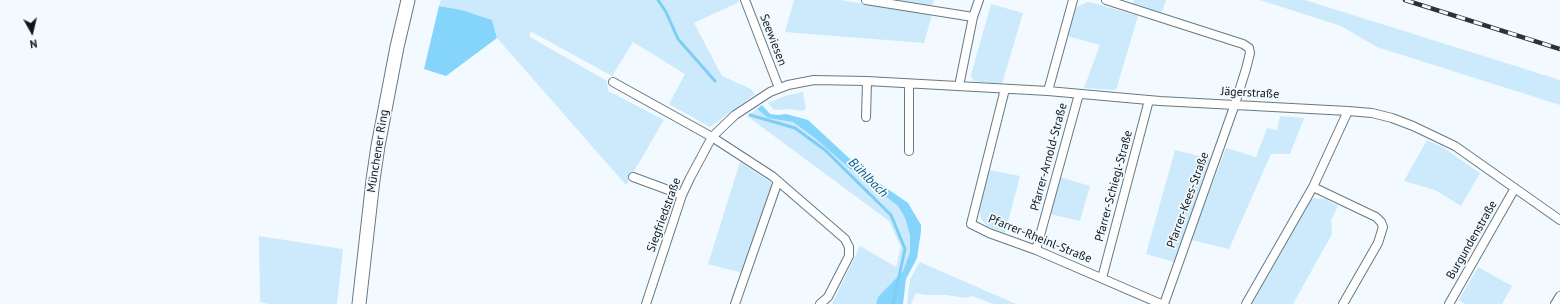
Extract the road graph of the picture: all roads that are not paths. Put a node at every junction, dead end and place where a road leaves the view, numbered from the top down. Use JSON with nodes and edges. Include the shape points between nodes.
{"nodes":[{"id":1,"x":408,"y":0,"type":"edge"},
{"id":2,"x":745,"y":0,"type":"edge"},
{"id":3,"x":866,"y":0,"type":"edge"},
{"id":4,"x":979,"y":0,"type":"edge"},
{"id":5,"x":1073,"y":0,"type":"edge"},
{"id":6,"x":1106,"y":0,"type":"edge"},
{"id":7,"x":973,"y":17,"type":"junction"},
{"id":8,"x":867,"y":81,"type":"junction"},
{"id":9,"x":613,"y":82,"type":"dead end"},
{"id":10,"x":908,"y":84,"type":"junction"},
{"id":11,"x":959,"y":86,"type":"junction"},
{"id":12,"x":779,"y":88,"type":"junction"},
{"id":13,"x":1005,"y":89,"type":"junction"},
{"id":14,"x":1048,"y":91,"type":"junction"},
{"id":15,"x":1079,"y":94,"type":"junction"},
{"id":16,"x":1149,"y":100,"type":"junction"},
{"id":17,"x":1236,"y":104,"type":"junction"},
{"id":18,"x":1348,"y":111,"type":"junction"},
{"id":19,"x":866,"y":117,"type":"dead end"},
{"id":20,"x":712,"y":137,"type":"junction"},
{"id":21,"x":909,"y":151,"type":"dead end"},
{"id":22,"x":633,"y":177,"type":"dead end"},
{"id":23,"x":775,"y":179,"type":"junction"},
{"id":24,"x":1313,"y":187,"type":"junction"},
{"id":25,"x":1515,"y":188,"type":"junction"},
{"id":26,"x":682,"y":195,"type":"junction"},
{"id":27,"x":1560,"y":220,"type":"edge"},
{"id":28,"x":1036,"y":250,"type":"junction"},
{"id":29,"x":1102,"y":278,"type":"junction"},
{"id":30,"x":1560,"y":296,"type":"edge"},
{"id":31,"x":359,"y":304,"type":"edge"},
{"id":32,"x":646,"y":304,"type":"edge"},
{"id":33,"x":735,"y":304,"type":"edge"},
{"id":34,"x":820,"y":304,"type":"edge"},
{"id":35,"x":1162,"y":304,"type":"edge"},
{"id":36,"x":1246,"y":304,"type":"edge"},
{"id":37,"x":1343,"y":304,"type":"edge"},
{"id":38,"x":1449,"y":304,"type":"edge"},
{"id":39,"x":1555,"y":304,"type":"edge"}],
"edges":[{"from":1,"to":31,"type":"main road","name":"Münchener Ring","via":[[377,153]]},
{"from":2,"to":12,"type":"street","name":"Seewiesen"},
{"from":3,"to":7,"type":"street"},
{"from":4,"to":7,"type":"street"},
{"from":5,"to":14,"type":"street"},
{"from":6,"to":17,"type":"street","name":"Pfarrer-Kees-Straße","via":[[1247,46],[1250,53]]},
{"from":7,"to":11,"type":"street"},
{"from":8,"to":10,"type":"street","name":"Jägerstraße"},
{"from":8,"to":12,"type":"street","name":"Jägerstraße","via":[[814,80]]},
{"from":8,"to":19,"type":"street"},
{"from":9,"to":20,"type":"street"},
{"from":10,"to":11,"type":"street","name":"Jägerstraße"},
{"from":10,"to":21,"type":"street"},
{"from":11,"to":13,"type":"street","name":"Jägerstraße"},
{"from":12,"to":20,"type":"street","name":"Jägerstraße","via":[[734,115]]},
{"from":13,"to":14,"type":"street","name":"Jägerstraße"},
{"from":13,"to":28,"type":"street","name":"Pfarrer-Rheinl-Straße","via":[[971,224]]},
{"from":14,"to":15,"type":"street","name":"Jägerstraße"},
{"from":15,"to":16,"type":"street","name":"Jägerstraße"},
{"from":15,"to":28,"type":"street","name":"Pfarrer-Arnold-Straße"},
{"from":16,"to":17,"type":"street","name":"Jägerstraße"},
{"from":16,"to":29,"type":"street","name":"Pfarrer-Schiegl-Straße"},
{"from":17,"to":18,"type":"street","name":"Jägerstraße"},
{"from":17,"to":35,"type":"street","name":"Pfarrer-Kees-Straße"},
{"from":18,"to":24,"type":"street"},
{"from":18,"to":25,"type":"street","name":"Jägerstraße","via":[[1372,113],[1413,126],[1455,146]]},
{"from":20,"to":23,"type":"street"},
{"from":20,"to":26,"type":"street","name":"Siegfriedstraße"},
{"from":22,"to":26,"type":"street"},
{"from":23,"to":33,"type":"street"},
{"from":23,"to":34,"type":"street","via":[[839,232],[849,247],[849,256],[837,280],[828,297]]},
{"from":24,"to":36,"type":"street"},
{"from":24,"to":37,"type":"street","via":[[1376,217],[1383,227],[1378,243]]},
{"from":25,"to":27,"type":"street","name":"Jägerstraße"},
{"from":25,"to":38,"type":"street","name":"Burgundenstraße"},
{"from":26,"to":32,"type":"street","name":"Siegfriedstraße"},
{"from":28,"to":29,"type":"street","name":"Pfarrer-Rheinl-Straße"},
{"from":29,"to":35,"type":"street","name":"Pfarrer-Rheinl-Straße"},
{"from":30,"to":39,"type":"street"}]}
